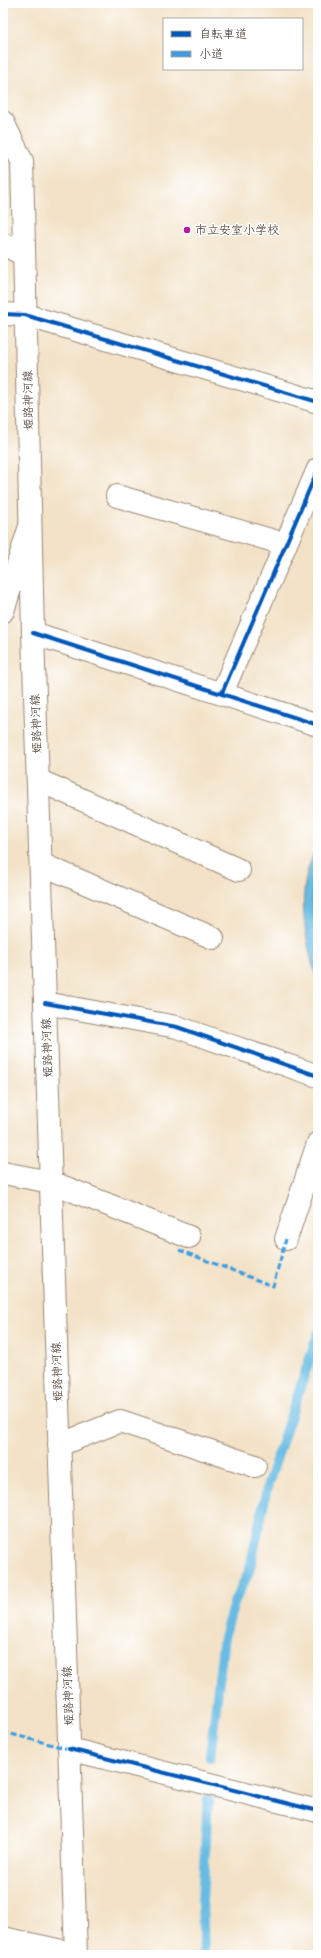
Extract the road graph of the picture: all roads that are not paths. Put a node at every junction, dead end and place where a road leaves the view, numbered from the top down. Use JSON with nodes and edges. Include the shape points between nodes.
{"nodes":[{"id":1,"x":3,"y":122,"type":"edge"},
{"id":2,"x":3,"y":244,"type":"edge"},
{"id":3,"x":24,"y":255,"type":"junction"},
{"id":4,"x":3,"y":314,"type":"edge"},
{"id":5,"x":25,"y":315,"type":"junction"},
{"id":6,"x":318,"y":402,"type":"edge"},
{"id":7,"x":318,"y":469,"type":"edge"},
{"id":8,"x":117,"y":496,"type":"dead end"},
{"id":9,"x":31,"y":523,"type":"junction"},
{"id":10,"x":285,"y":544,"type":"junction"},
{"id":11,"x":9,"y":565,"type":"edge"},
{"id":12,"x":3,"y":612,"type":"edge"},
{"id":13,"x":33,"y":633,"type":"junction"},
{"id":14,"x":222,"y":693,"type":"junction"},
{"id":15,"x":318,"y":726,"type":"edge"},
{"id":16,"x":38,"y":780,"type":"junction"},
{"id":17,"x":41,"y":864,"type":"junction"},
{"id":18,"x":239,"y":870,"type":"dead end"},
{"id":19,"x":214,"y":938,"type":"dead end"},
{"id":20,"x":45,"y":1003,"type":"junction"},
{"id":21,"x":318,"y":1076,"type":"edge"},
{"id":22,"x":318,"y":1143,"type":"edge"},
{"id":23,"x":3,"y":1173,"type":"edge"},
{"id":24,"x":51,"y":1182,"type":"junction"},
{"id":25,"x":189,"y":1237,"type":"dead end"},
{"id":26,"x":286,"y":1239,"type":"dead end"},
{"id":27,"x":59,"y":1445,"type":"junction"},
{"id":28,"x":255,"y":1466,"type":"dead end"},
{"id":29,"x":69,"y":1749,"type":"junction"},
{"id":30,"x":318,"y":1811,"type":"edge"},
{"id":31,"x":3,"y":1938,"type":"edge"},
{"id":32,"x":76,"y":1954,"type":"edge"}],
"edges":[{"from":1,"to":3,"type":"street","name":"姫路神河線","via":[[22,160]]},
{"from":2,"to":3,"type":"street"},
{"from":3,"to":5,"type":"street","name":"姫路神河線"},
{"from":4,"to":5,"type":"street"},
{"from":5,"to":6,"type":"street"},
{"from":5,"to":9,"type":"street","name":"姫路神河線"},
{"from":7,"to":10,"type":"street"},
{"from":8,"to":10,"type":"street"},
{"from":9,"to":11,"type":"street"},
{"from":9,"to":13,"type":"street","name":"姫路神河線"},
{"from":10,"to":14,"type":"street"},
{"from":11,"to":12,"type":"street"},
{"from":13,"to":14,"type":"street"},
{"from":13,"to":16,"type":"street","name":"姫路神河線"},
{"from":14,"to":15,"type":"street"},
{"from":16,"to":17,"type":"street","name":"姫路神河線"},
{"from":16,"to":18,"type":"street"},
{"from":17,"to":19,"type":"street"},
{"from":17,"to":20,"type":"street","name":"姫路神河線"},
{"from":20,"to":21,"type":"street","via":[[177,1027]]},
{"from":20,"to":24,"type":"street","name":"姫路神河線"},
{"from":22,"to":26,"type":"street"},
{"from":23,"to":24,"type":"street"},
{"from":24,"to":25,"type":"street"},
{"from":24,"to":27,"type":"street","name":"姫路神河線"},
{"from":27,"to":28,"type":"street","via":[[120,1421]]},
{"from":27,"to":29,"type":"street","name":"姫路神河線"},
{"from":29,"to":30,"type":"street"},
{"from":29,"to":32,"type":"street","name":"姫路神河線"},
{"from":31,"to":32,"type":"street"}]}
